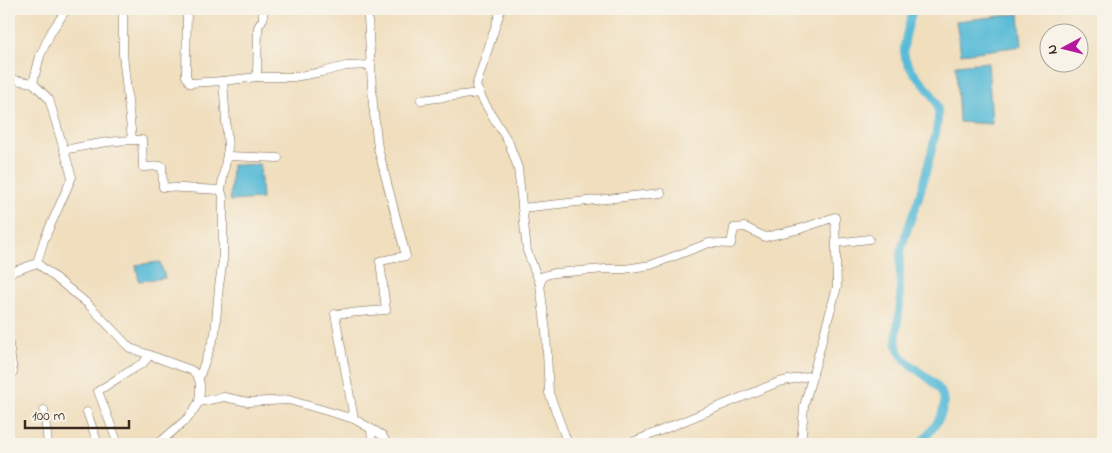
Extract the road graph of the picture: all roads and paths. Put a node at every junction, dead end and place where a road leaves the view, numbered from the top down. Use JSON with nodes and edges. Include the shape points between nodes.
{"nodes":[{"id":1,"x":69,"y":9,"type":"edge"},
{"id":2,"x":123,"y":9,"type":"edge"},
{"id":3,"x":187,"y":9,"type":"edge"},
{"id":4,"x":263,"y":9,"type":"edge"},
{"id":5,"x":368,"y":9,"type":"edge"},
{"id":6,"x":501,"y":9,"type":"edge"},
{"id":7,"x":371,"y":65,"type":"junction"},
{"id":8,"x":257,"y":77,"type":"junction"},
{"id":9,"x":9,"y":79,"type":"edge"},
{"id":10,"x":223,"y":81,"type":"junction"},
{"id":11,"x":33,"y":83,"type":"junction"},
{"id":12,"x":479,"y":93,"type":"junction"},
{"id":13,"x":421,"y":100,"type":"dead end"},
{"id":14,"x":132,"y":139,"type":"junction"},
{"id":15,"x":64,"y":150,"type":"junction"},
{"id":16,"x":226,"y":156,"type":"junction"},
{"id":17,"x":278,"y":158,"type":"dead end"},
{"id":18,"x":221,"y":190,"type":"junction"},
{"id":19,"x":661,"y":193,"type":"dead end"},
{"id":20,"x":522,"y":208,"type":"junction"},
{"id":21,"x":869,"y":239,"type":"dead end"},
{"id":22,"x":836,"y":243,"type":"junction"},
{"id":23,"x":37,"y":263,"type":"junction"},
{"id":24,"x":9,"y":273,"type":"edge"},
{"id":25,"x":540,"y":284,"type":"junction"},
{"id":26,"x":9,"y":344,"type":"edge"},
{"id":27,"x":150,"y":356,"type":"junction"},
{"id":28,"x":9,"y":374,"type":"edge"},
{"id":29,"x":813,"y":375,"type":"junction"},
{"id":30,"x":199,"y":378,"type":"junction"},
{"id":31,"x":199,"y":402,"type":"junction"},
{"id":32,"x":44,"y":410,"type":"dead end"},
{"id":33,"x":87,"y":412,"type":"dead end"},
{"id":34,"x":354,"y":419,"type":"junction"},
{"id":35,"x":371,"y":428,"type":"junction"},
{"id":36,"x":48,"y":444,"type":"edge"},
{"id":37,"x":98,"y":444,"type":"edge"},
{"id":38,"x":118,"y":444,"type":"edge"},
{"id":39,"x":158,"y":444,"type":"edge"},
{"id":40,"x":372,"y":444,"type":"edge"},
{"id":41,"x":387,"y":444,"type":"edge"},
{"id":42,"x":568,"y":444,"type":"edge"},
{"id":43,"x":628,"y":444,"type":"edge"},
{"id":44,"x":800,"y":444,"type":"edge"}],
"edges":[{"from":1,"to":11,"type":"street","via":[[51,32]]},
{"from":2,"to":14,"type":"street","via":[[122,54]]},
{"from":3,"to":10,"type":"street","via":[[186,76],[190,83]]},
{"from":4,"to":8,"type":"street","via":[[263,19],[258,27]]},
{"from":5,"to":7,"type":"street"},
{"from":6,"to":12,"type":"street","via":[[476,86]]},
{"from":7,"to":8,"type":"street","via":[[346,66],[294,77]]},
{"from":7,"to":34,"type":"street","via":[[378,148],[406,256],[380,261],[386,310],[335,314]]},
{"from":8,"to":10,"type":"street"},
{"from":9,"to":11,"type":"street"},
{"from":10,"to":16,"type":"street"},
{"from":11,"to":15,"type":"street","via":[[49,99]]},
{"from":12,"to":13,"type":"street"},
{"from":12,"to":20,"type":"street","via":[[509,143],[518,168]]},
{"from":14,"to":15,"type":"street"},
{"from":14,"to":18,"type":"street","via":[[142,140],[143,166],[162,166],[163,187]]},
{"from":15,"to":23,"type":"street","via":[[72,177]]},
{"from":16,"to":17,"type":"street"},
{"from":16,"to":18,"type":"street"},
{"from":18,"to":30,"type":"street","via":[[224,260],[215,334]]},
{"from":19,"to":20,"type":"street"},
{"from":20,"to":25,"type":"street","via":[[527,251]]},
{"from":21,"to":22,"type":"street"},
{"from":22,"to":25,"type":"street","via":[[835,217],[765,237],[745,227],[734,228],[731,244],[709,243],[652,265],[625,270],[554,273],[542,276]]},
{"from":22,"to":29,"type":"street","via":[[837,287]]},
{"from":23,"to":24,"type":"street"},
{"from":23,"to":27,"type":"street","via":[[88,304],[130,348]]},
{"from":25,"to":42,"type":"street","via":[[549,393]]},
{"from":26,"to":28,"type":"street","via":[[13,372]]},
{"from":27,"to":30,"type":"street","via":[[191,370]]},
{"from":27,"to":38,"type":"street","via":[[143,364],[98,391]]},
{"from":29,"to":43,"type":"street","via":[[779,382]]},
{"from":29,"to":44,"type":"street","via":[[804,406]]},
{"from":30,"to":31,"type":"street"},
{"from":31,"to":34,"type":"street","via":[[224,397],[248,402],[289,400]]},
{"from":31,"to":39,"type":"street","via":[[189,417]]},
{"from":32,"to":36,"type":"street"},
{"from":33,"to":37,"type":"street"},
{"from":34,"to":35,"type":"street"},
{"from":35,"to":40,"type":"street"},
{"from":35,"to":41,"type":"street","via":[[382,435]]}]}
